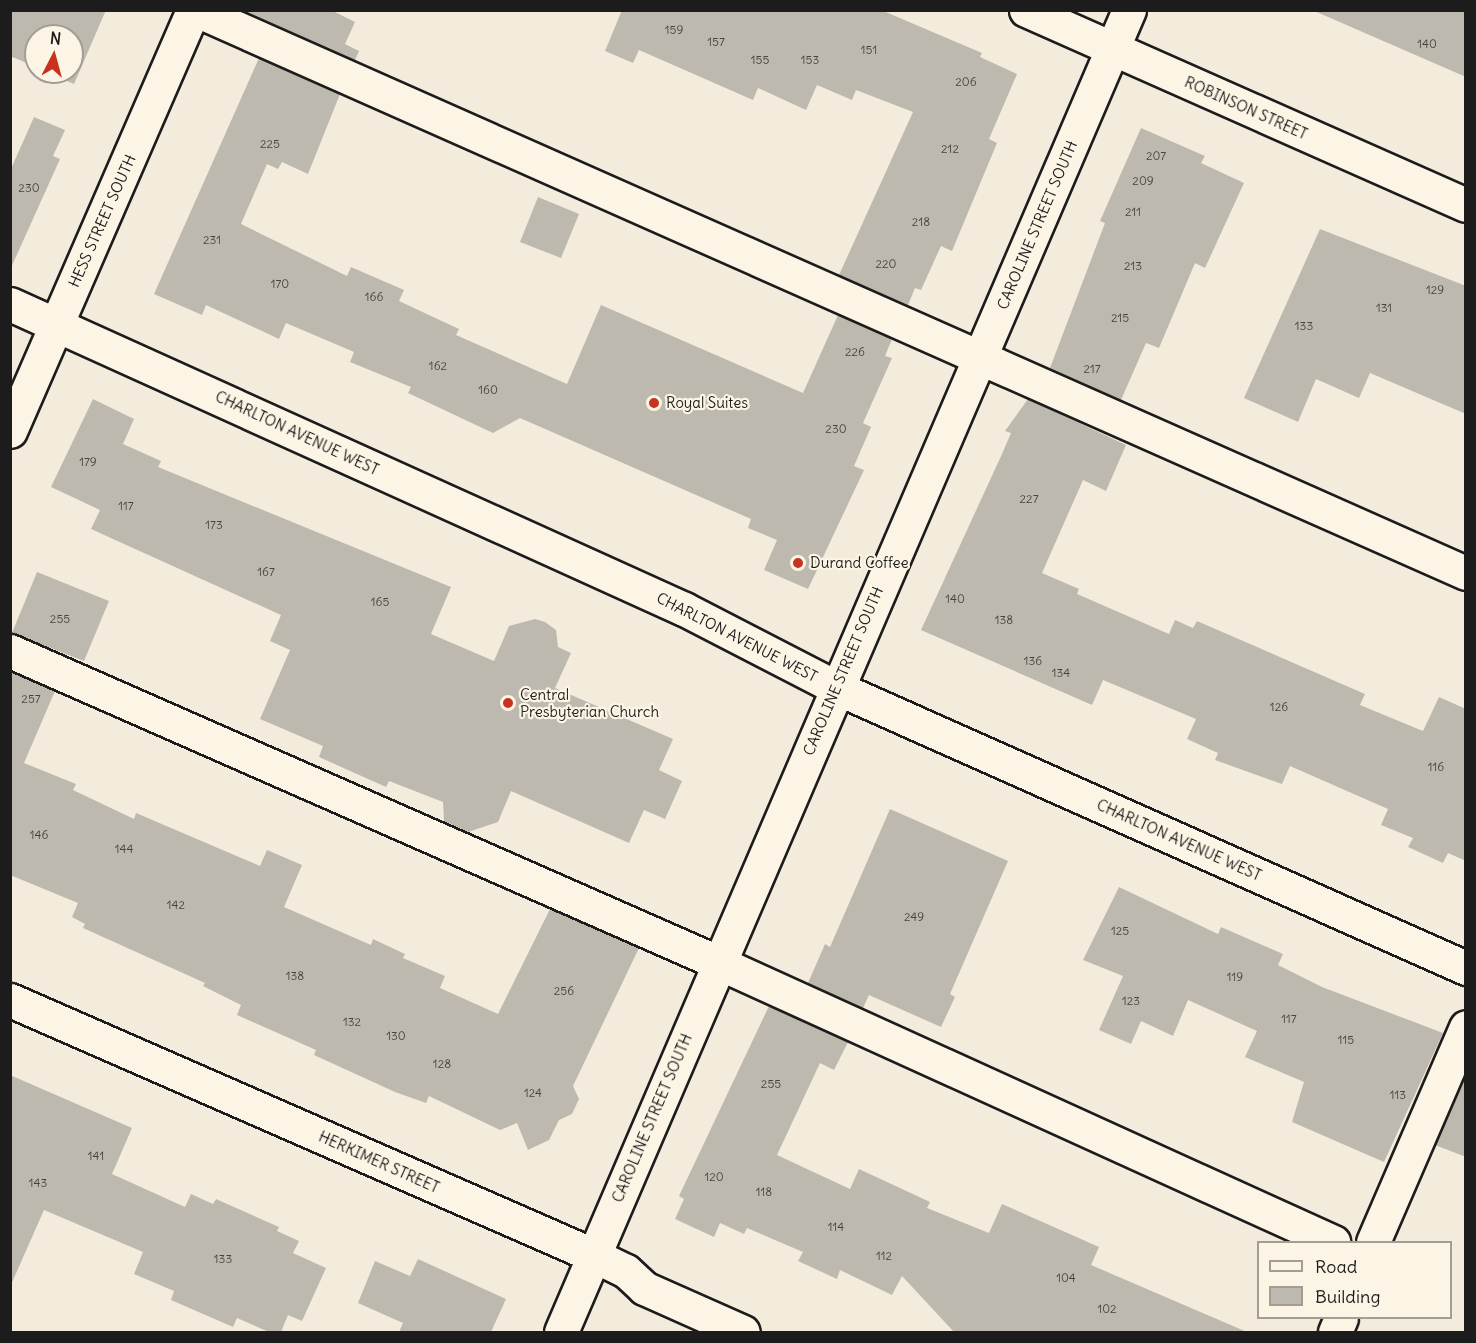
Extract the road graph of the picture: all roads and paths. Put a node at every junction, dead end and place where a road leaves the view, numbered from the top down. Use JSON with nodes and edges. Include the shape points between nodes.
{"nodes":[{"id":1,"x":195,"y":10,"type":"edge"},
{"id":2,"x":1026,"y":10,"type":"edge"},
{"id":3,"x":1129,"y":10,"type":"edge"},
{"id":4,"x":1112,"y":49,"type":"junction"},
{"id":5,"x":1466,"y":205,"type":"edge"},
{"id":6,"x":10,"y":304,"type":"edge"},
{"id":7,"x":57,"y":323,"type":"junction"},
{"id":8,"x":980,"y":358,"type":"junction"},
{"id":9,"x":10,"y":431,"type":"edge"},
{"id":10,"x":1466,"y":573,"type":"edge"},
{"id":11,"x":10,"y":651,"type":"edge"},
{"id":12,"x":837,"y":688,"type":"junction"},
{"id":13,"x":717,"y":962,"type":"junction"},
{"id":14,"x":1466,"y":968,"type":"edge"},
{"id":15,"x":10,"y":1000,"type":"edge"},
{"id":16,"x":1466,"y":1027,"type":"edge"},
{"id":17,"x":1331,"y":1241,"type":"edge"},
{"id":18,"x":1373,"y":1241,"type":"edge"},
{"id":19,"x":595,"y":1256,"type":"junction"},
{"id":20,"x":561,"y":1332,"type":"edge"},
{"id":21,"x":743,"y":1332,"type":"edge"}],
"edges":[{"from":1,"to":7,"type":"street","name":"HESS STREET SOUTH"},
{"from":1,"to":8,"type":"street"},
{"from":2,"to":4,"type":"street","name":"ROBINSON STREET"},
{"from":3,"to":4,"type":"street","name":"CAROLINE STREET SOUTH"},
{"from":4,"to":5,"type":"street","name":"ROBINSON STREET"},
{"from":4,"to":8,"type":"street","name":"CAROLINE STREET SOUTH"},
{"from":6,"to":7,"type":"street","name":"CHARLTON AVENUE WEST"},
{"from":7,"to":9,"type":"street","name":"HESS STREET SOUTH"},
{"from":7,"to":12,"type":"street","name":"CHARLTON AVENUE WEST","via":[[684,609]]},
{"from":8,"to":10,"type":"street"},
{"from":8,"to":12,"type":"street","name":"CAROLINE STREET SOUTH"},
{"from":11,"to":13,"type":"street"},
{"from":12,"to":13,"type":"street","name":"CAROLINE STREET SOUTH"},
{"from":12,"to":14,"type":"street","name":"CHARLTON AVENUE WEST"},
{"from":13,"to":17,"type":"street"},
{"from":13,"to":19,"type":"street","name":"CAROLINE STREET SOUTH"},
{"from":15,"to":19,"type":"street","name":"HERKIMER STREET"},
{"from":16,"to":18,"type":"street"},
{"from":19,"to":20,"type":"street","name":"CAROLINE STREET SOUTH"},
{"from":19,"to":21,"type":"street","name":"HERKIMER STREET","via":[[626,1271],[644,1288]]}]}
